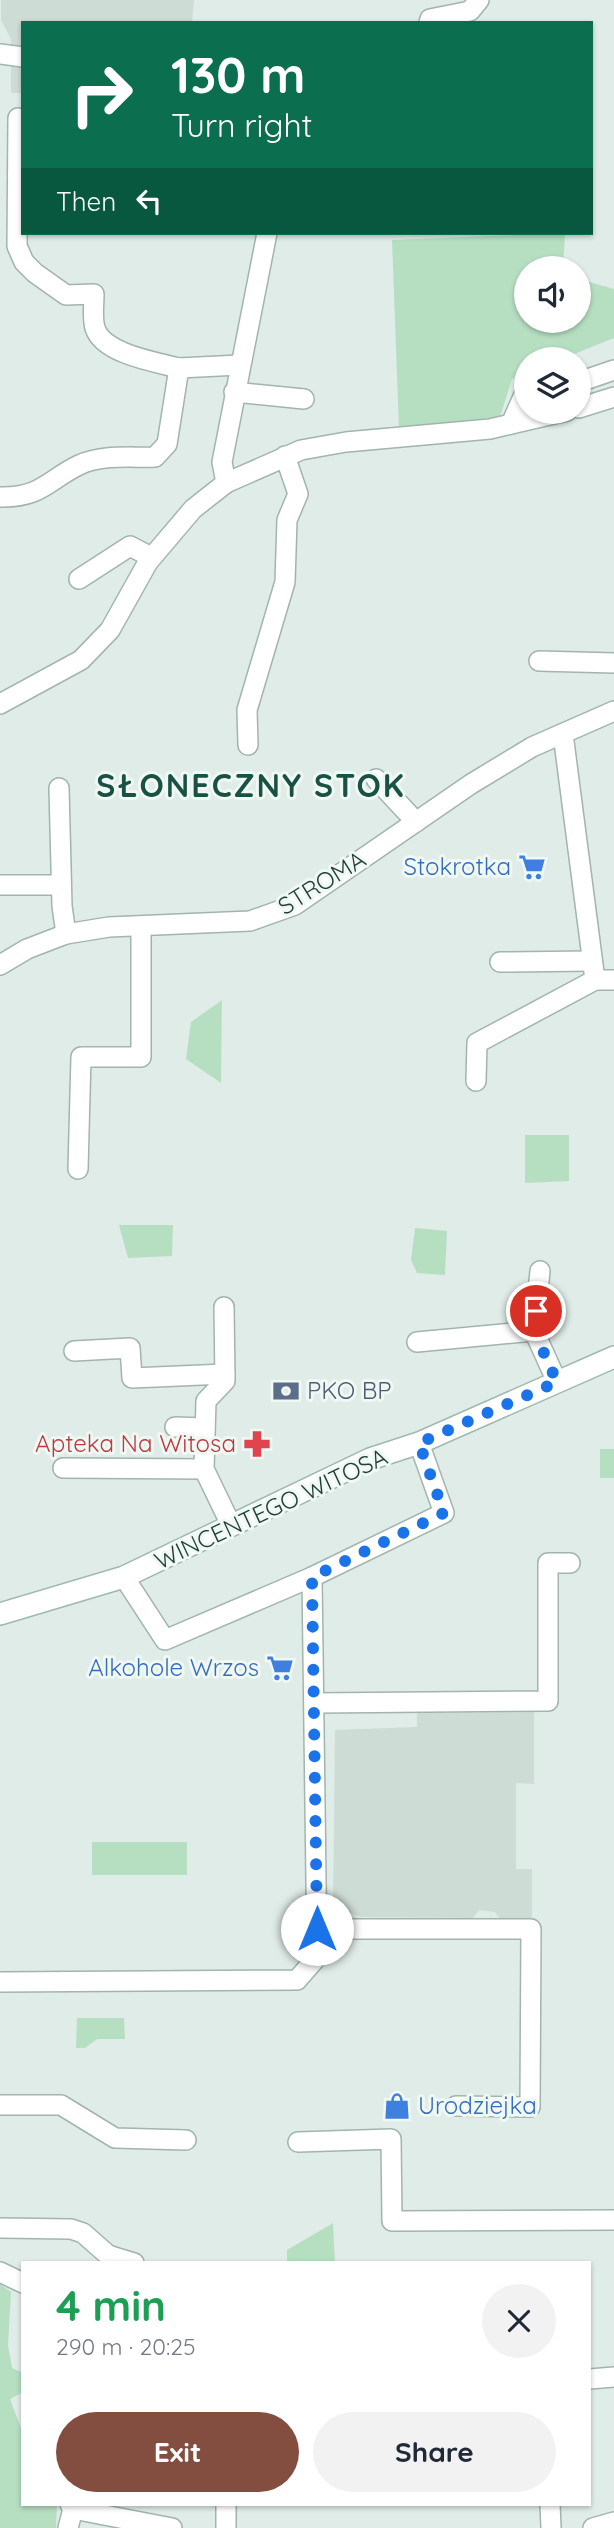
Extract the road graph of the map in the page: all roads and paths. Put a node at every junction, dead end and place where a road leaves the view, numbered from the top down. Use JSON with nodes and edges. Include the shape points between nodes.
{"nodes":[{"id":1,"x":480,"y":0,"type":"edge"},
{"id":2,"x":430,"y":21,"type":"edge"},
{"id":3,"x":0,"y":54,"type":"edge"},
{"id":4,"x":21,"y":57,"type":"edge"},
{"id":5,"x":13,"y":118,"type":"edge"},
{"id":6,"x":265,"y":241,"type":"edge"},
{"id":7,"x":239,"y":365,"type":"junction"},
{"id":8,"x":179,"y":368,"type":"junction"},
{"id":9,"x":614,"y":370,"type":"edge"},
{"id":10,"x":591,"y":378,"type":"edge"},
{"id":11,"x":234,"y":392,"type":"junction"},
{"id":12,"x":614,"y":397,"type":"edge"},
{"id":13,"x":304,"y":399,"type":"dead end"},
{"id":14,"x":591,"y":404,"type":"edge"},
{"id":15,"x":514,"y":417,"type":"edge"},
{"id":16,"x":514,"y":423,"type":"edge"},
{"id":17,"x":511,"y":424,"type":"junction"},
{"id":18,"x":285,"y":456,"type":"junction"},
{"id":19,"x":226,"y":483,"type":"junction"},
{"id":20,"x":0,"y":497,"type":"edge"},
{"id":21,"x":151,"y":557,"type":"junction"},
{"id":22,"x":79,"y":579,"type":"dead end"},
{"id":23,"x":538,"y":661,"type":"dead end"},
{"id":24,"x":614,"y":663,"type":"edge"},
{"id":25,"x":0,"y":705,"type":"edge"},
{"id":26,"x":614,"y":711,"type":"edge"},
{"id":27,"x":563,"y":734,"type":"junction"},
{"id":28,"x":248,"y":745,"type":"dead end"},
{"id":29,"x":376,"y":779,"type":"dead end"},
{"id":30,"x":59,"y":788,"type":"dead end"},
{"id":31,"x":416,"y":821,"type":"junction"},
{"id":32,"x":61,"y":884,"type":"junction"},
{"id":33,"x":0,"y":885,"type":"edge"},
{"id":34,"x":141,"y":926,"type":"junction"},
{"id":35,"x":66,"y":934,"type":"junction"},
{"id":36,"x":500,"y":962,"type":"dead end"},
{"id":37,"x":0,"y":965,"type":"edge"},
{"id":38,"x":600,"y":974,"type":"edge"},
{"id":39,"x":476,"y":1081,"type":"dead end"},
{"id":40,"x":78,"y":1169,"type":"dead end"},
{"id":41,"x":540,"y":1271,"type":"dead end"},
{"id":42,"x":224,"y":1307,"type":"dead end"},
{"id":43,"x":534,"y":1331,"type":"junction"},
{"id":44,"x":417,"y":1342,"type":"dead end"},
{"id":45,"x":74,"y":1351,"type":"dead end"},
{"id":46,"x":614,"y":1357,"type":"edge"},
{"id":47,"x":225,"y":1374,"type":"junction"},
{"id":48,"x":557,"y":1382,"type":"junction"},
{"id":49,"x":175,"y":1427,"type":"dead end"},
{"id":50,"x":205,"y":1428,"type":"junction"},
{"id":51,"x":419,"y":1443,"type":"junction"},
{"id":52,"x":63,"y":1468,"type":"dead end"},
{"id":53,"x":204,"y":1469,"type":"junction"},
{"id":54,"x":231,"y":1525,"type":"junction"},
{"id":55,"x":570,"y":1563,"type":"dead end"},
{"id":56,"x":124,"y":1577,"type":"junction"},
{"id":57,"x":312,"y":1577,"type":"junction"},
{"id":58,"x":0,"y":1614,"type":"edge"},
{"id":59,"x":316,"y":1703,"type":"junction"},
{"id":60,"x":317,"y":1929,"type":"junction"},
{"id":61,"x":0,"y":1982,"type":"edge"},
{"id":62,"x":0,"y":2105,"type":"edge"},
{"id":63,"x":456,"y":2106,"type":"dead end"},
{"id":64,"x":186,"y":2140,"type":"dead end"},
{"id":65,"x":298,"y":2142,"type":"dead end"},
{"id":66,"x":614,"y":2220,"type":"edge"},
{"id":67,"x":0,"y":2228,"type":"edge"},
{"id":68,"x":128,"y":2261,"type":"edge"},
{"id":69,"x":0,"y":2272,"type":"edge"},
{"id":70,"x":21,"y":2282,"type":"edge"},
{"id":71,"x":614,"y":2377,"type":"edge"},
{"id":72,"x":591,"y":2379,"type":"edge"},
{"id":73,"x":226,"y":2506,"type":"edge"},
{"id":74,"x":550,"y":2506,"type":"edge"},
{"id":75,"x":70,"y":2514,"type":"edge"},
{"id":76,"x":614,"y":2522,"type":"edge"},
{"id":77,"x":172,"y":2528,"type":"edge"},
{"id":78,"x":226,"y":2528,"type":"edge"},
{"id":79,"x":551,"y":2528,"type":"edge"},
{"id":80,"x":593,"y":2528,"type":"edge"}],
"edges":[{"from":1,"to":2,"type":"street","via":[[470,11]]},
{"from":3,"to":4,"type":"street"},
{"from":5,"to":8,"type":"street","via":[[18,250],[35,273],[66,295],[94,294],[95,327],[101,340],[124,353]]},
{"from":6,"to":7,"type":"street"},
{"from":7,"to":8,"type":"street"},
{"from":7,"to":11,"type":"street"},
{"from":8,"to":20,"type":"street","via":[[167,444],[155,457],[100,459],[80,465],[33,493]]},
{"from":9,"to":10,"type":"street"},
{"from":11,"to":13,"type":"street"},
{"from":11,"to":19,"type":"street","via":[[222,462]]},
{"from":12,"to":14,"type":"street"},
{"from":15,"to":17,"type":"street"},
{"from":16,"to":17,"type":"street"},
{"from":17,"to":18,"type":"street","via":[[433,436],[345,442]]},
{"from":18,"to":19,"type":"street"},
{"from":18,"to":28,"type":"street","via":[[298,494],[287,520],[285,582],[247,710]]},
{"from":19,"to":21,"type":"street","via":[[193,509]]},
{"from":21,"to":22,"type":"street","via":[[130,546]]},
{"from":21,"to":25,"type":"street","via":[[110,630],[81,660]]},
{"from":23,"to":24,"type":"street"},
{"from":26,"to":27,"type":"street","name":"STROMA"},
{"from":27,"to":31,"type":"street","name":"STROMA","via":[[532,747]]},
{"from":27,"to":38,"type":"street"},
{"from":29,"to":31,"type":"street"},
{"from":30,"to":32,"type":"street"},
{"from":31,"to":34,"type":"street","name":"STROMA","via":[[295,905],[274,914],[250,921]]},
{"from":32,"to":33,"type":"street"},
{"from":32,"to":35,"type":"street"},
{"from":34,"to":35,"type":"street","name":"STROMA"},
{"from":34,"to":40,"type":"street","via":[[141,1057],[81,1057]]},
{"from":35,"to":37,"type":"street","name":"STROMA","via":[[27,948]]},
{"from":36,"to":38,"type":"street"},
{"from":38,"to":39,"type":"street","via":[[477,1042]]},
{"from":41,"to":43,"type":"street"},
{"from":42,"to":47,"type":"street"},
{"from":43,"to":44,"type":"street"},
{"from":43,"to":48,"type":"street"},
{"from":45,"to":47,"type":"street","via":[[130,1348],[132,1378]]},
{"from":46,"to":48,"type":"street","name":"WINCENTEGO WITOSA"},
{"from":47,"to":50,"type":"street","via":[[225,1381],[206,1401]]},
{"from":48,"to":51,"type":"street","name":"WINCENTEGO WITOSA"},
{"from":49,"to":50,"type":"street"},
{"from":50,"to":53,"type":"street"},
{"from":51,"to":54,"type":"street","name":"WINCENTEGO WITOSA","via":[[370,1459]]},
{"from":51,"to":57,"type":"street","via":[[444,1513]]},
{"from":52,"to":53,"type":"street"},
{"from":53,"to":54,"type":"street"},
{"from":54,"to":56,"type":"street","name":"WINCENTEGO WITOSA"},
{"from":55,"to":59,"type":"street","via":[[548,1563],[548,1701]]},
{"from":56,"to":57,"type":"street","via":[[165,1640]]},
{"from":56,"to":58,"type":"street","name":"WINCENTEGO WITOSA"},
{"from":57,"to":59,"type":"street"},
{"from":59,"to":60,"type":"street"},
{"from":60,"to":61,"type":"street","via":[[317,1957],[298,1980]]},
{"from":60,"to":63,"type":"street","via":[[531,1929],[530,2107]]},
{"from":62,"to":64,"type":"street","via":[[61,2105],[115,2138]]},
{"from":65,"to":66,"type":"street","via":[[391,2139],[392,2221]]},
{"from":67,"to":68,"type":"street","via":[[71,2229],[83,2233],[108,2255]]},
{"from":69,"to":70,"type":"street"},
{"from":71,"to":72,"type":"street"},
{"from":73,"to":78,"type":"street"},
{"from":74,"to":79,"type":"street"},
{"from":75,"to":77,"type":"street"},
{"from":76,"to":80,"type":"street"}]}
